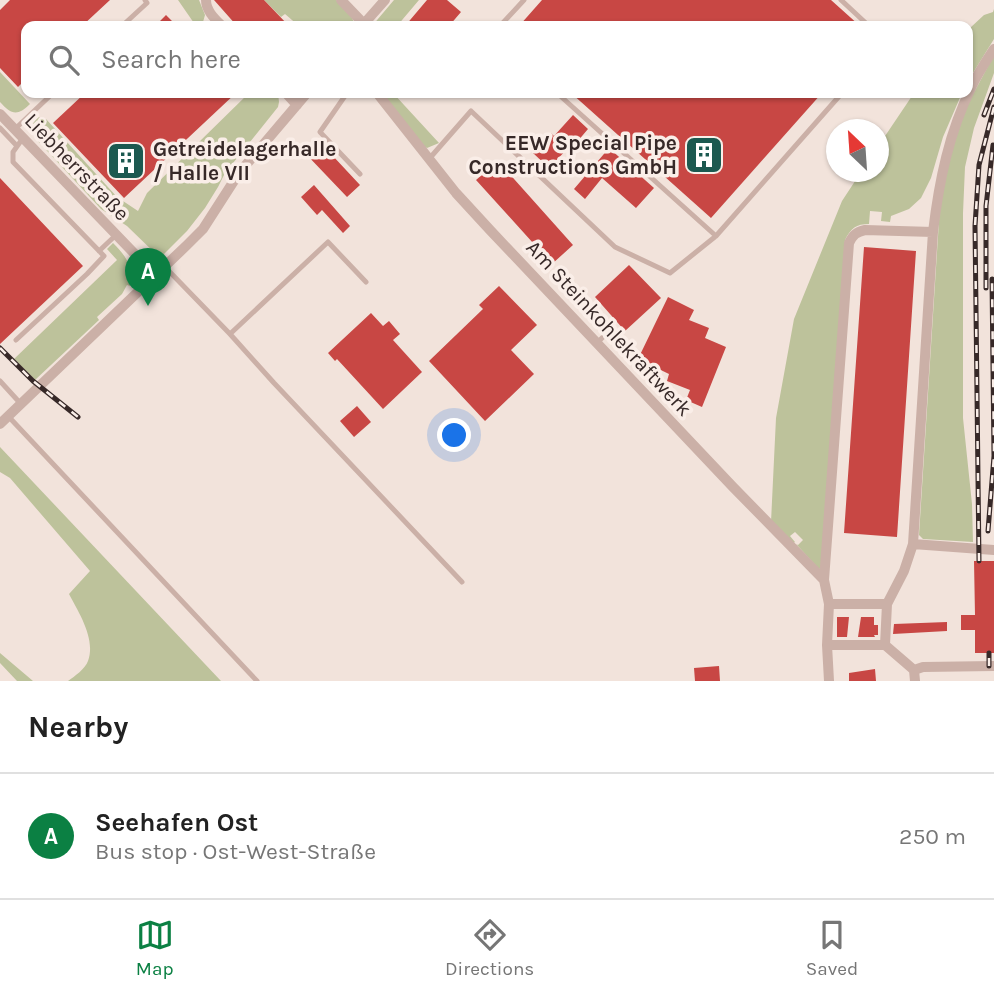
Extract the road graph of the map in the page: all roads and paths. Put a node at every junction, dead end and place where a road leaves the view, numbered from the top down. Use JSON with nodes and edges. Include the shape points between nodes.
{"nodes":[{"id":1,"x":145,"y":0,"type":"edge"},
{"id":2,"x":206,"y":0,"type":"edge"},
{"id":3,"x":341,"y":0,"type":"edge"},
{"id":4,"x":385,"y":0,"type":"edge"},
{"id":5,"x":524,"y":0,"type":"edge"},
{"id":6,"x":841,"y":0,"type":"edge"},
{"id":7,"x":127,"y":21,"type":"edge"},
{"id":8,"x":217,"y":21,"type":"edge"},
{"id":9,"x":359,"y":21,"type":"edge"},
{"id":10,"x":367,"y":21,"type":"edge"},
{"id":11,"x":505,"y":21,"type":"edge"},
{"id":12,"x":864,"y":21,"type":"edge"},
{"id":13,"x":994,"y":49,"type":"edge"},
{"id":14,"x":973,"y":83,"type":"edge"},
{"id":15,"x":49,"y":98,"type":"edge"},
{"id":16,"x":291,"y":98,"type":"edge"},
{"id":17,"x":303,"y":98,"type":"edge"},
{"id":18,"x":344,"y":98,"type":"edge"},
{"id":19,"x":381,"y":98,"type":"edge"},
{"id":20,"x":563,"y":98,"type":"edge"},
{"id":21,"x":838,"y":98,"type":"edge"},
{"id":22,"x":966,"y":98,"type":"edge"},
{"id":23,"x":297,"y":105,"type":"junction"},
{"id":24,"x":0,"y":114,"type":"edge"},
{"id":25,"x":0,"y":128,"type":"edge"},
{"id":26,"x":18,"y":138,"type":"junction"},
{"id":27,"x":429,"y":159,"type":"junction"},
{"id":28,"x":360,"y":174,"type":"dead end"},
{"id":29,"x":933,"y":232,"type":"junction"},
{"id":30,"x":116,"y":235,"type":"junction"},
{"id":31,"x":716,"y":236,"type":"junction"},
{"id":32,"x":99,"y":251,"type":"junction"},
{"id":33,"x":165,"y":267,"type":"junction"},
{"id":34,"x":156,"y":276,"type":"junction"},
{"id":35,"x":366,"y":282,"type":"dead end"},
{"id":36,"x":609,"y":331,"type":"dead end"},
{"id":37,"x":230,"y":334,"type":"junction"},
{"id":38,"x":16,"y":340,"type":"dead end"},
{"id":39,"x":597,"y":342,"type":"junction"},
{"id":40,"x":0,"y":381,"type":"edge"},
{"id":41,"x":21,"y":404,"type":"junction"},
{"id":42,"x":4,"y":420,"type":"edge"},
{"id":43,"x":913,"y":544,"type":"junction"},
{"id":44,"x":994,"y":550,"type":"edge"},
{"id":45,"x":824,"y":580,"type":"junction"},
{"id":46,"x":462,"y":582,"type":"dead end"},
{"id":47,"x":829,"y":604,"type":"junction"},
{"id":48,"x":887,"y":604,"type":"junction"},
{"id":49,"x":827,"y":645,"type":"junction"},
{"id":50,"x":886,"y":645,"type":"junction"},
{"id":51,"x":994,"y":666,"type":"edge"},
{"id":52,"x":914,"y":675,"type":"edge"},
{"id":53,"x":257,"y":681,"type":"edge"},
{"id":54,"x":829,"y":681,"type":"edge"}],
"edges":[{"from":1,"to":7,"type":"lane"},
{"from":2,"to":8,"type":"street"},
{"from":3,"to":9,"type":"street"},
{"from":4,"to":10,"type":"street"},
{"from":5,"to":11,"type":"lane"},
{"from":6,"to":12,"type":"lane"},
{"from":13,"to":14,"type":"street"},
{"from":15,"to":26,"type":"lane"},
{"from":16,"to":23,"type":"street"},
{"from":17,"to":23,"type":"street"},
{"from":18,"to":28,"type":"lane","via":[[320,132]]},
{"from":19,"to":27,"type":"street","name":"Am Steinkohlekraftwerk"},
{"from":20,"to":31,"type":"lane"},
{"from":21,"to":31,"type":"lane"},
{"from":22,"to":29,"type":"street","via":[[945,160]]},
{"from":23,"to":33,"type":"street","via":[[239,173],[202,229]]},
{"from":24,"to":26,"type":"street","name":"Liebherrstraße"},
{"from":25,"to":26,"type":"lane"},
{"from":26,"to":30,"type":"street","name":"Liebherrstraße"},
{"from":26,"to":32,"type":"lane","via":[[13,162]]},
{"from":27,"to":31,"type":"lane","via":[[471,111],[615,247],[670,273]]},
{"from":27,"to":39,"type":"street","name":"Am Steinkohlekraftwerk"},
{"from":29,"to":43,"type":"street"},
{"from":29,"to":45,"type":"street","via":[[865,230],[852,236],[849,243]]},
{"from":30,"to":32,"type":"lane"},
{"from":30,"to":34,"type":"street","name":"Liebherrstraße"},
{"from":32,"to":38,"type":"lane","via":[[104,256]]},
{"from":33,"to":34,"type":"street"},
{"from":33,"to":37,"type":"lane"},
{"from":34,"to":41,"type":"street"},
{"from":35,"to":37,"type":"lane","via":[[328,242]]},
{"from":36,"to":39,"type":"lane"},
{"from":37,"to":46,"type":"lane"},
{"from":39,"to":45,"type":"street","name":"Am Steinkohlekraftwerk"},
{"from":40,"to":41,"type":"lane"},
{"from":41,"to":42,"type":"street"},
{"from":42,"to":53,"type":"lane"},
{"from":43,"to":44,"type":"street"},
{"from":43,"to":48,"type":"street"},
{"from":45,"to":47,"type":"street"},
{"from":47,"to":48,"type":"street"},
{"from":47,"to":49,"type":"street"},
{"from":48,"to":50,"type":"street"},
{"from":49,"to":50,"type":"street"},
{"from":49,"to":54,"type":"street"},
{"from":50,"to":52,"type":"street"},
{"from":51,"to":52,"type":"street","via":[[923,667]]}]}
